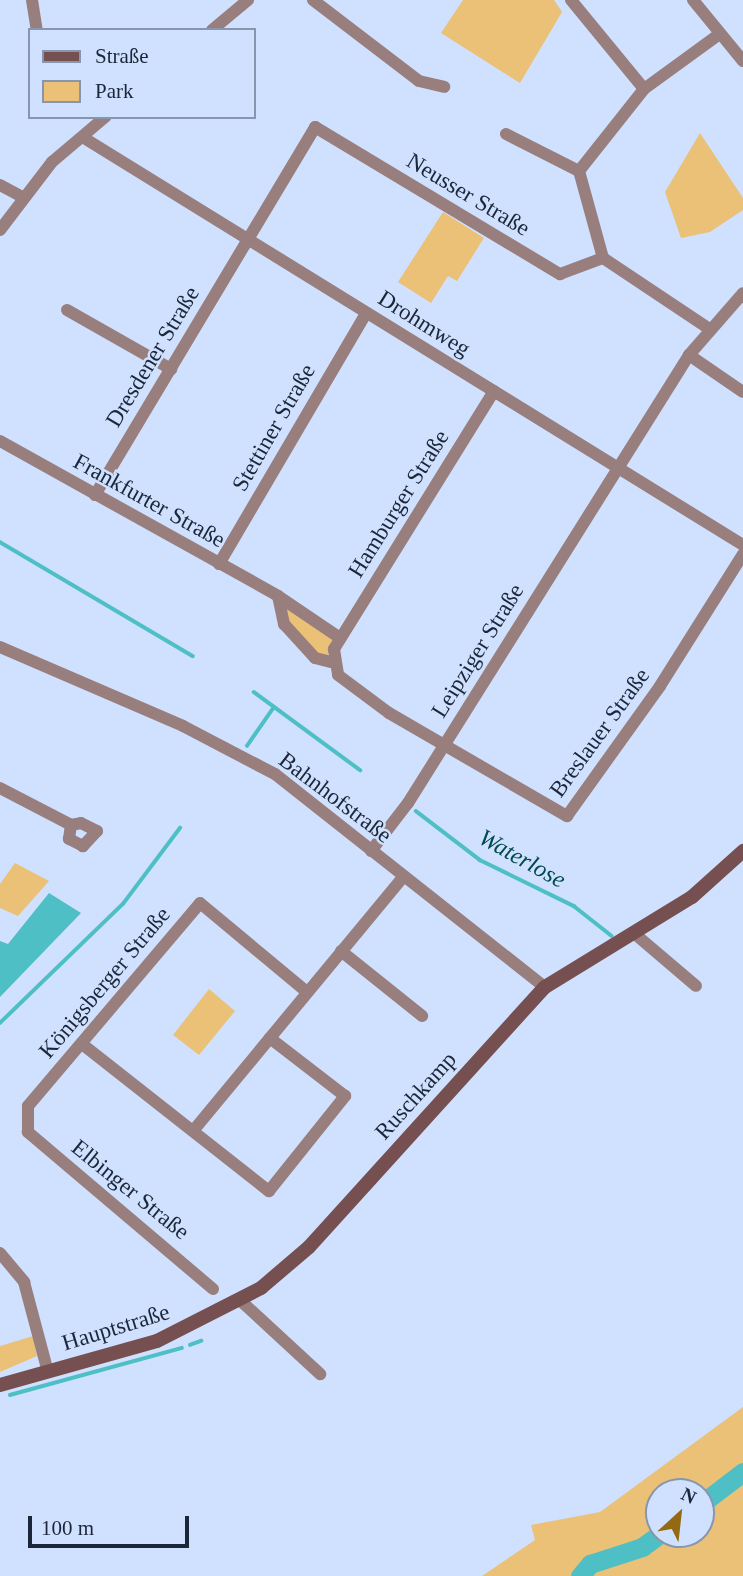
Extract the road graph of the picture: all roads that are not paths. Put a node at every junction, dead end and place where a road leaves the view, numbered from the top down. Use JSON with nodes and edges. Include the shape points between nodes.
{"nodes":[{"id":1,"x":32,"y":0,"type":"edge"},
{"id":2,"x":248,"y":0,"type":"edge"},
{"id":3,"x":313,"y":0,"type":"edge"},
{"id":4,"x":571,"y":0,"type":"edge"},
{"id":5,"x":693,"y":0,"type":"edge"},
{"id":6,"x":37,"y":28,"type":"edge"},
{"id":7,"x":214,"y":28,"type":"edge"},
{"id":8,"x":718,"y":35,"type":"junction"},
{"id":9,"x":743,"y":61,"type":"edge"},
{"id":10,"x":444,"y":87,"type":"dead end"},
{"id":11,"x":644,"y":89,"type":"junction"},
{"id":12,"x":103,"y":119,"type":"edge"},
{"id":13,"x":315,"y":127,"type":"joint"},
{"id":14,"x":506,"y":134,"type":"dead end"},
{"id":15,"x":84,"y":138,"type":"junction"},
{"id":16,"x":579,"y":171,"type":"junction"},
{"id":17,"x":0,"y":185,"type":"edge"},
{"id":18,"x":24,"y":198,"type":"junction"},
{"id":19,"x":0,"y":230,"type":"edge"},
{"id":20,"x":247,"y":240,"type":"junction"},
{"id":21,"x":603,"y":258,"type":"junction"},
{"id":22,"x":743,"y":293,"type":"edge"},
{"id":23,"x":67,"y":310,"type":"dead end"},
{"id":24,"x":366,"y":313,"type":"junction"},
{"id":25,"x":708,"y":328,"type":"junction"},
{"id":26,"x":689,"y":355,"type":"junction"},
{"id":27,"x":171,"y":369,"type":"junction"},
{"id":28,"x":494,"y":391,"type":"junction"},
{"id":29,"x":743,"y":392,"type":"edge"},
{"id":30,"x":0,"y":442,"type":"edge"},
{"id":31,"x":616,"y":471,"type":"junction"},
{"id":32,"x":95,"y":495,"type":"junction"},
{"id":33,"x":743,"y":545,"type":"edge"},
{"id":34,"x":743,"y":554,"type":"edge"},
{"id":35,"x":219,"y":564,"type":"junction"},
{"id":36,"x":278,"y":596,"type":"junction"},
{"id":37,"x":340,"y":638,"type":"junction"},
{"id":38,"x":0,"y":646,"type":"edge"},
{"id":39,"x":331,"y":662,"type":"junction"},
{"id":40,"x":442,"y":747,"type":"junction"},
{"id":41,"x":0,"y":788,"type":"edge"},
{"id":42,"x":71,"y":825,"type":"dead end"},
{"id":43,"x":743,"y":851,"type":"edge"},
{"id":44,"x":371,"y":852,"type":"junction"},
{"id":45,"x":403,"y":877,"type":"junction"},
{"id":46,"x":635,"y":934,"type":"junction"},
{"id":47,"x":341,"y":951,"type":"junction"},
{"id":48,"x":696,"y":986,"type":"dead end"},
{"id":49,"x":545,"y":987,"type":"junction"},
{"id":50,"x":307,"y":992,"type":"junction"},
{"id":51,"x":422,"y":1016,"type":"dead end"},
{"id":52,"x":270,"y":1038,"type":"junction"},
{"id":53,"x":82,"y":1044,"type":"junction"},
{"id":54,"x":24,"y":1121,"type":"joint"},
{"id":55,"x":193,"y":1130,"type":"junction"},
{"id":56,"x":0,"y":1253,"type":"edge"},
{"id":57,"x":212,"y":1289,"type":"dead end"},
{"id":58,"x":241,"y":1301,"type":"junction"},
{"id":59,"x":48,"y":1372,"type":"junction"},
{"id":60,"x":320,"y":1374,"type":"dead end"},
{"id":61,"x":0,"y":1385,"type":"edge"}],
"edges":[{"from":1,"to":6,"type":"street"},
{"from":2,"to":7,"type":"street"},
{"from":3,"to":10,"type":"street","via":[[419,82]]},
{"from":4,"to":11,"type":"street"},
{"from":5,"to":8,"type":"street"},
{"from":8,"to":9,"type":"street"},
{"from":8,"to":11,"type":"street"},
{"from":11,"to":16,"type":"street"},
{"from":12,"to":15,"type":"street"},
{"from":13,"to":20,"type":"street","name":"Dresdener Straße"},
{"from":13,"to":21,"type":"street","name":"Neusser Straße","via":[[560,274]]},
{"from":14,"to":16,"type":"street"},
{"from":15,"to":18,"type":"street","via":[[52,162]]},
{"from":15,"to":20,"type":"street","name":"Drohmweg"},
{"from":16,"to":21,"type":"street"},
{"from":17,"to":18,"type":"street"},
{"from":18,"to":19,"type":"street"},
{"from":20,"to":24,"type":"street","name":"Drohmweg"},
{"from":20,"to":27,"type":"street","name":"Dresdener Straße"},
{"from":21,"to":25,"type":"street"},
{"from":22,"to":25,"type":"street","name":"Leipziger Straße"},
{"from":23,"to":27,"type":"street"},
{"from":24,"to":28,"type":"street","name":"Drohmweg"},
{"from":24,"to":35,"type":"street","name":"Stettiner Straße"},
{"from":25,"to":26,"type":"street","name":"Leipziger Straße"},
{"from":26,"to":29,"type":"street"},
{"from":26,"to":31,"type":"street","name":"Leipziger Straße"},
{"from":27,"to":32,"type":"street","name":"Dresdener Straße"},
{"from":28,"to":31,"type":"street","name":"Drohmweg"},
{"from":28,"to":37,"type":"street","name":"Hamburger Straße"},
{"from":30,"to":32,"type":"street","name":"Frankfurter Straße"},
{"from":31,"to":33,"type":"street","name":"Drohmweg"},
{"from":31,"to":40,"type":"street","name":"Leipziger Straße"},
{"from":32,"to":35,"type":"street","name":"Frankfurter Straße"},
{"from":34,"to":40,"type":"street","name":"Breslauer Straße","via":[[660,686],[567,816]]},
{"from":35,"to":36,"type":"street","name":"Frankfurter Straße"},
{"from":36,"to":37,"type":"street","name":"Frankfurter Straße"},
{"from":36,"to":39,"type":"street","via":[[284,624],[315,658]]},
{"from":37,"to":39,"type":"street"},
{"from":38,"to":44,"type":"street","name":"Bahnhofstraße","via":[[183,726],[275,774]]},
{"from":39,"to":40,"type":"street","via":[[362,693]]},
{"from":40,"to":44,"type":"street","name":"Leipziger Straße"},
{"from":41,"to":42,"type":"street"},
{"from":43,"to":46,"type":"main road","name":"Ruschkamp","via":[[692,897]]},
{"from":44,"to":45,"type":"street","name":"Bahnhofstraße"},
{"from":45,"to":47,"type":"street"},
{"from":45,"to":49,"type":"street","name":"Bahnhofstraße"},
{"from":46,"to":48,"type":"street"},
{"from":46,"to":49,"type":"main road","name":"Ruschkamp"},
{"from":47,"to":50,"type":"street"},
{"from":47,"to":51,"type":"street"},
{"from":49,"to":58,"type":"main road","name":"Ruschkamp","via":[[309,1247]]},
{"from":50,"to":52,"type":"street"},
{"from":50,"to":53,"type":"street","name":"Königsberger Straße","via":[[200,903]]},
{"from":52,"to":55,"type":"street"},
{"from":52,"to":55,"type":"street","via":[[345,1097],[269,1191]]},
{"from":53,"to":54,"type":"street","name":"Königsberger Straße","via":[[28,1106]]},
{"from":53,"to":55,"type":"street"},
{"from":54,"to":57,"type":"street","name":"Elbinger Straße","via":[[45,1149]]},
{"from":56,"to":59,"type":"street","via":[[24,1282]]},
{"from":58,"to":59,"type":"main road","name":"Hauptstraße","via":[[157,1341]]},
{"from":58,"to":60,"type":"street"},
{"from":59,"to":61,"type":"main road","name":"Hauptstraße"}]}
